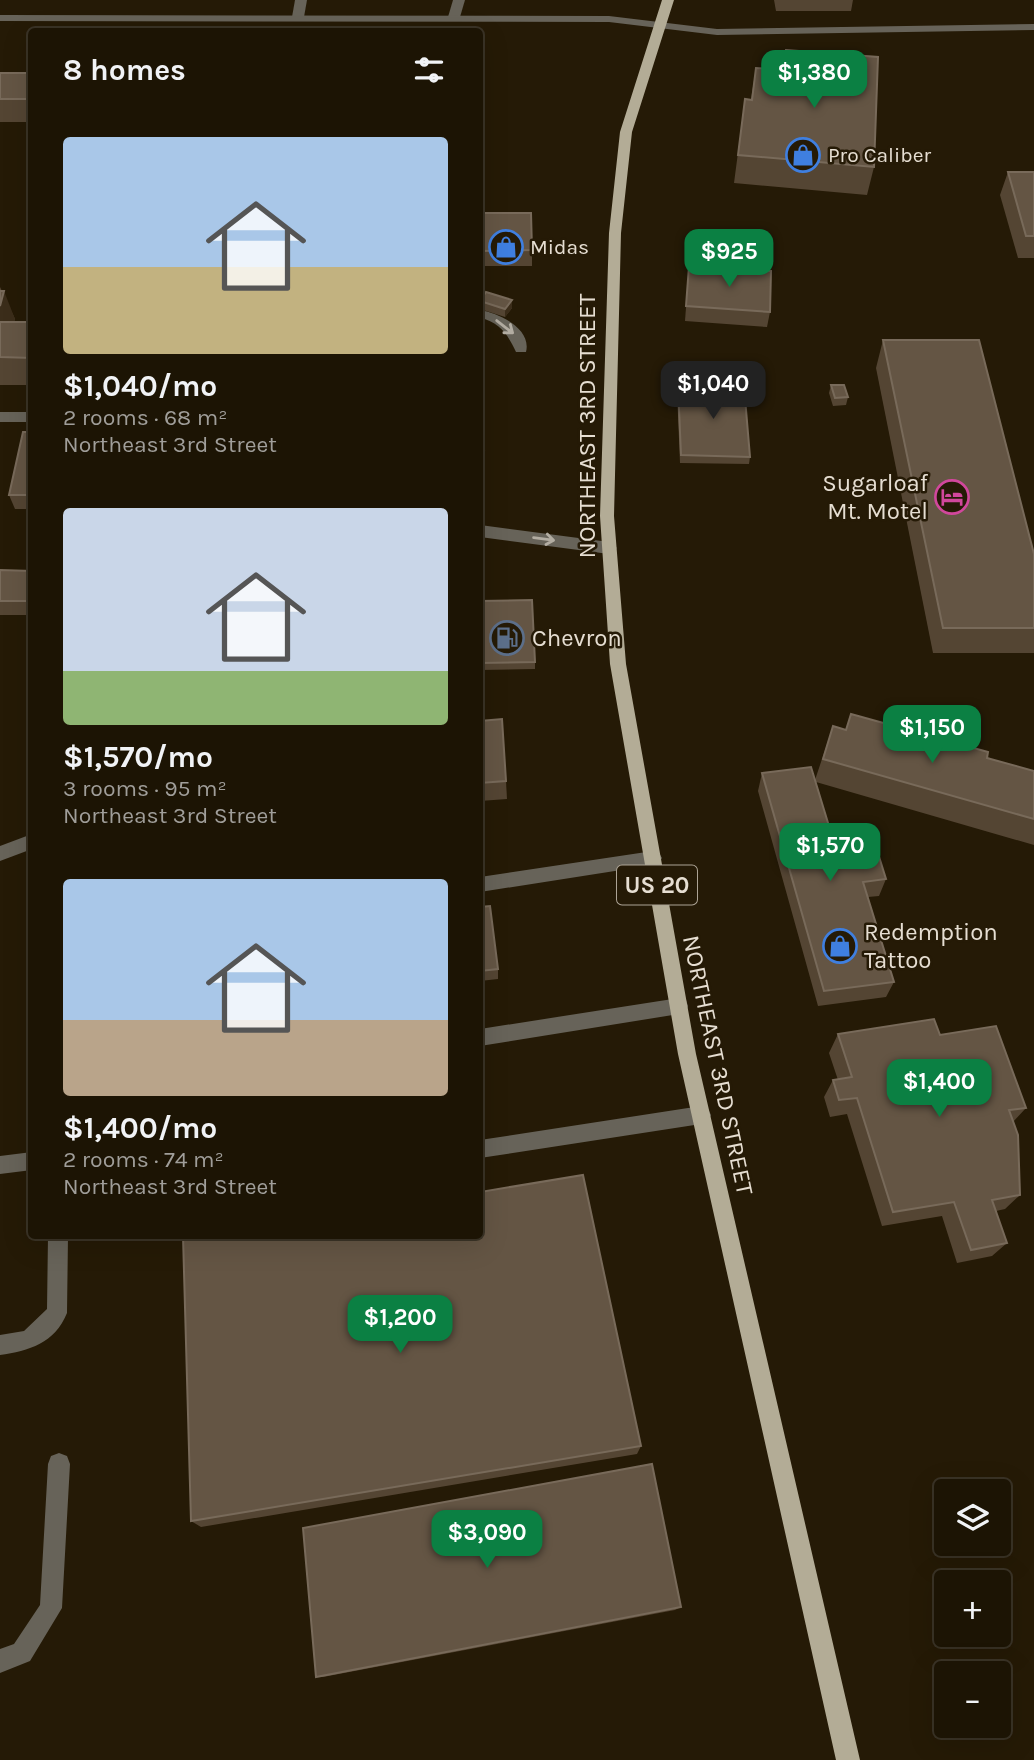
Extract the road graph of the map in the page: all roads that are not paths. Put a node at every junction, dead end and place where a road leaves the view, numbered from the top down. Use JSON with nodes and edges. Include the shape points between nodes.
{"nodes":[{"id":1,"x":301,"y":0,"type":"edge"},
{"id":2,"x":459,"y":0,"type":"edge"},
{"id":3,"x":668,"y":0,"type":"edge"},
{"id":4,"x":298,"y":17,"type":"junction"},
{"id":5,"x":454,"y":17,"type":"junction"},
{"id":6,"x":0,"y":18,"type":"edge"},
{"id":7,"x":659,"y":26,"type":"junction"},
{"id":8,"x":1034,"y":27,"type":"edge"},
{"id":9,"x":483,"y":315,"type":"edge"},
{"id":10,"x":521,"y":349,"type":"dead end"},
{"id":11,"x":28,"y":416,"type":"edge"},
{"id":12,"x":0,"y":417,"type":"edge"},
{"id":13,"x":483,"y":531,"type":"edge"},
{"id":14,"x":610,"y":548,"type":"junction"},
{"id":15,"x":28,"y":843,"type":"edge"},
{"id":16,"x":0,"y":854,"type":"edge"},
{"id":17,"x":653,"y":858,"type":"junction"},
{"id":18,"x":483,"y":886,"type":"edge"},
{"id":19,"x":679,"y":1006,"type":"junction"},
{"id":20,"x":483,"y":1038,"type":"edge"},
{"id":21,"x":701,"y":1115,"type":"junction"},
{"id":22,"x":483,"y":1149,"type":"edge"},
{"id":23,"x":28,"y":1162,"type":"edge"},
{"id":24,"x":0,"y":1166,"type":"edge"},
{"id":25,"x":58,"y":1239,"type":"edge"},
{"id":26,"x":0,"y":1345,"type":"edge"},
{"id":27,"x":59,"y":1464,"type":"dead end"},
{"id":28,"x":0,"y":1661,"type":"edge"},
{"id":29,"x":848,"y":1760,"type":"edge"}],
"edges":[{"from":1,"to":4,"type":"street"},
{"from":2,"to":5,"type":"street"},
{"from":3,"to":7,"type":"main road","name":"NORTHEAST 3RD STREET","number":"US 20"},
{"from":4,"to":5,"type":"street"},
{"from":4,"to":6,"type":"street"},
{"from":5,"to":7,"type":"street","via":[[609,19]]},
{"from":7,"to":8,"type":"street","via":[[717,32]]},
{"from":7,"to":14,"type":"main road","name":"NORTHEAST 3RD STREET","number":"US 20","via":[[626,132],[615,233],[609,360]]},
{"from":9,"to":10,"type":"street","one_way":true,"via":[[506,324]]},
{"from":11,"to":12,"type":"street"},
{"from":13,"to":14,"type":"street","one_way":true},
{"from":14,"to":17,"type":"main road","name":"NORTHEAST 3RD STREET","number":"US 20","via":[[618,664]]},
{"from":15,"to":16,"type":"street"},
{"from":17,"to":18,"type":"street"},
{"from":17,"to":19,"type":"main road","name":"NORTHEAST 3RD STREET","number":"US 20"},
{"from":19,"to":20,"type":"street"},
{"from":19,"to":21,"type":"main road","name":"NORTHEAST 3RD STREET","number":"US 20"},
{"from":21,"to":22,"type":"street"},
{"from":21,"to":29,"type":"main road","name":"NORTHEAST 3RD STREET","number":"US 20"},
{"from":23,"to":24,"type":"street"},
{"from":25,"to":26,"type":"street","via":[[57,1313],[29,1341]]},
{"from":27,"to":28,"type":"street","via":[[51,1608],[22,1653]]}]}
